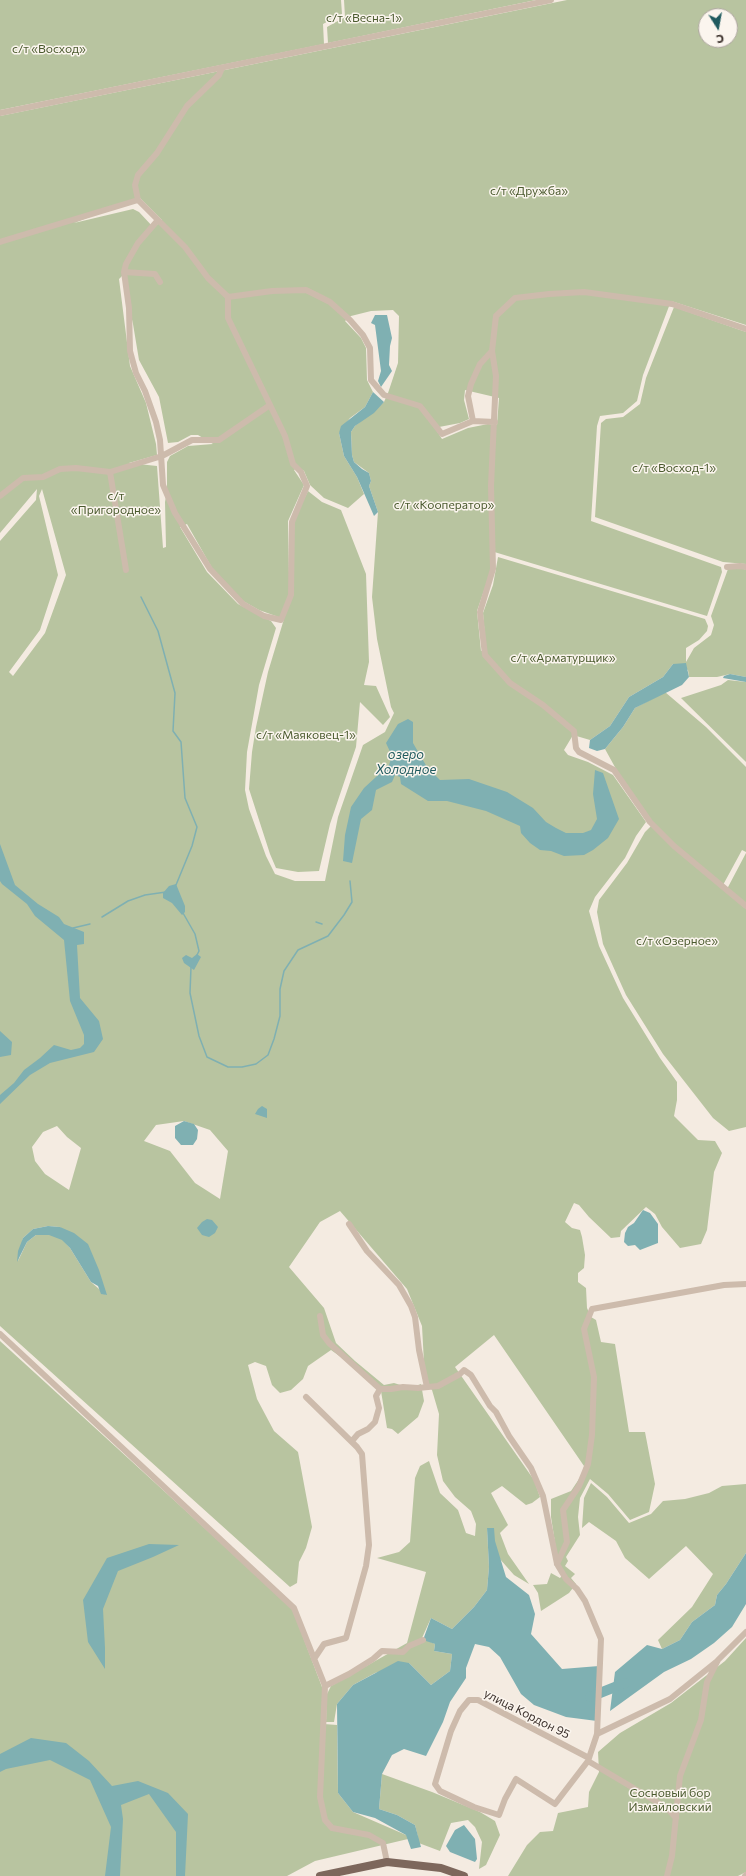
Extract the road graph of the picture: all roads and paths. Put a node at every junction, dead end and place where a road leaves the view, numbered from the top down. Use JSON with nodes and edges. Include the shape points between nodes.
{"nodes":[{"id":1,"x":551,"y":0,"type":"edge"},
{"id":2,"x":222,"y":68,"type":"junction"},
{"id":3,"x":0,"y":113,"type":"edge"},
{"id":4,"x":138,"y":200,"type":"junction"},
{"id":5,"x":158,"y":220,"type":"junction"},
{"id":6,"x":0,"y":242,"type":"edge"},
{"id":7,"x":124,"y":272,"type":"junction"},
{"id":8,"x":160,"y":282,"type":"dead end"},
{"id":9,"x":228,"y":297,"type":"junction"},
{"id":10,"x":746,"y":329,"type":"edge"},
{"id":11,"x":492,"y":351,"type":"junction"},
{"id":12,"x":270,"y":405,"type":"junction"},
{"id":13,"x":473,"y":421,"type":"junction"},
{"id":14,"x":495,"y":422,"type":"junction"},
{"id":15,"x":162,"y":456,"type":"junction"},
{"id":16,"x":110,"y":472,"type":"junction"},
{"id":17,"x":0,"y":496,"type":"edge"},
{"id":18,"x":727,"y":567,"type":"dead end"},
{"id":19,"x":746,"y":567,"type":"edge"},
{"id":20,"x":126,"y":570,"type":"dead end"},
{"id":21,"x":746,"y":906,"type":"edge"},
{"id":22,"x":349,"y":1224,"type":"dead end"},
{"id":23,"x":746,"y":1284,"type":"edge"},
{"id":24,"x":320,"y":1316,"type":"dead end"},
{"id":25,"x":0,"y":1334,"type":"edge"},
{"id":26,"x":427,"y":1387,"type":"junction"},
{"id":27,"x":380,"y":1389,"type":"junction"},
{"id":28,"x":306,"y":1397,"type":"dead end"},
{"id":29,"x":352,"y":1441,"type":"junction"},
{"id":30,"x":557,"y":1564,"type":"junction"},
{"id":31,"x":746,"y":1632,"type":"edge"},
{"id":32,"x":423,"y":1640,"type":"dead end"},
{"id":33,"x":314,"y":1659,"type":"junction"},
{"id":34,"x":718,"y":1660,"type":"junction"},
{"id":35,"x":325,"y":1686,"type":"junction"},
{"id":36,"x":597,"y":1734,"type":"junction"},
{"id":37,"x":588,"y":1760,"type":"junction"},
{"id":38,"x":676,"y":1818,"type":"junction"},
{"id":39,"x":387,"y":1862,"type":"junction"},
{"id":40,"x":320,"y":1876,"type":"edge"},
{"id":41,"x":464,"y":1876,"type":"edge"},
{"id":42,"x":667,"y":1876,"type":"edge"}],
"edges":[{"from":1,"to":2,"type":"street"},
{"from":2,"to":3,"type":"street"},
{"from":2,"to":4,"type":"street","via":[[219,75],[187,106],[157,153],[138,175],[135,185]]},
{"from":4,"to":5,"type":"street"},
{"from":4,"to":6,"type":"street"},
{"from":5,"to":7,"type":"street","via":[[138,243]]},
{"from":5,"to":9,"type":"street","via":[[185,247],[208,278]]},
{"from":7,"to":8,"type":"street","via":[[155,274]]},
{"from":7,"to":15,"type":"street","via":[[129,308],[130,351],[156,422]]},
{"from":9,"to":12,"type":"street","via":[[228,318]]},
{"from":9,"to":13,"type":"street","via":[[272,291],[306,290],[330,302],[363,335],[370,348],[371,380],[384,395],[420,406],[442,434]]},
{"from":10,"to":11,"type":"street","via":[[672,304],[584,292],[549,294],[515,298],[496,316]]},
{"from":11,"to":13,"type":"street","via":[[480,364],[471,384],[468,396]]},
{"from":11,"to":14,"type":"street","via":[[496,376]]},
{"from":12,"to":15,"type":"street","via":[[219,440],[192,440]]},
{"from":12,"to":15,"type":"street","via":[[285,436],[293,464],[302,472],[307,486],[292,522],[291,595],[281,620],[264,616],[243,604],[210,569],[174,513],[163,485]]},
{"from":13,"to":14,"type":"street"},
{"from":14,"to":21,"type":"street","via":[[491,486],[493,569],[480,612],[485,655],[510,683],[543,705],[574,731],[579,752],[614,770],[650,822],[674,846]]},
{"from":15,"to":16,"type":"street"},
{"from":16,"to":17,"type":"street","via":[[76,468],[60,470],[43,477],[23,478]]},
{"from":16,"to":20,"type":"street"},
{"from":18,"to":19,"type":"street"},
{"from":22,"to":26,"type":"street","via":[[367,1251],[399,1285],[411,1306]]},
{"from":23,"to":30,"type":"street","via":[[724,1285],[592,1309],[584,1329],[594,1377],[592,1435],[588,1464],[579,1486],[563,1510],[567,1542]]},
{"from":24,"to":27,"type":"street","via":[[323,1335],[329,1343]]},
{"from":25,"to":33,"type":"street","via":[[294,1608]]},
{"from":26,"to":27,"type":"street"},
{"from":26,"to":30,"type":"street","name":"улица Кордон 95","via":[[444,1383],[464,1370],[471,1375],[538,1483]]},
{"from":27,"to":29,"type":"street","via":[[376,1396],[379,1408],[375,1422]]},
{"from":28,"to":29,"type":"street"},
{"from":29,"to":33,"type":"street","via":[[362,1454],[363,1461],[369,1545],[366,1566],[346,1638],[324,1644]]},
{"from":30,"to":36,"type":"street","name":"улица Кордон 95","via":[[585,1601],[601,1639]]},
{"from":31,"to":34,"type":"street"},
{"from":32,"to":35,"type":"street","via":[[409,1646],[403,1652],[382,1651],[367,1663]]},
{"from":33,"to":35,"type":"street"},
{"from":34,"to":36,"type":"street","via":[[670,1699]]},
{"from":34,"to":38,"type":"street","via":[[707,1682],[701,1720],[680,1776]]},
{"from":35,"to":39,"type":"street","via":[[320,1797],[325,1820],[332,1828],[369,1835],[383,1843]]},
{"from":36,"to":37,"type":"street","name":"улица Кордон 95"},
{"from":37,"to":37,"type":"street","name":"улица Кордон 95","via":[[478,1700],[469,1700],[460,1711],[435,1784],[440,1791],[474,1807],[499,1815],[516,1778],[555,1804]]},
{"from":37,"to":38,"type":"street","name":"улица Кордон 95","via":[[667,1808]]},
{"from":38,"to":42,"type":"street"},
{"from":39,"to":40,"type":"main road"},
{"from":39,"to":41,"type":"main road","via":[[441,1868]]}]}
